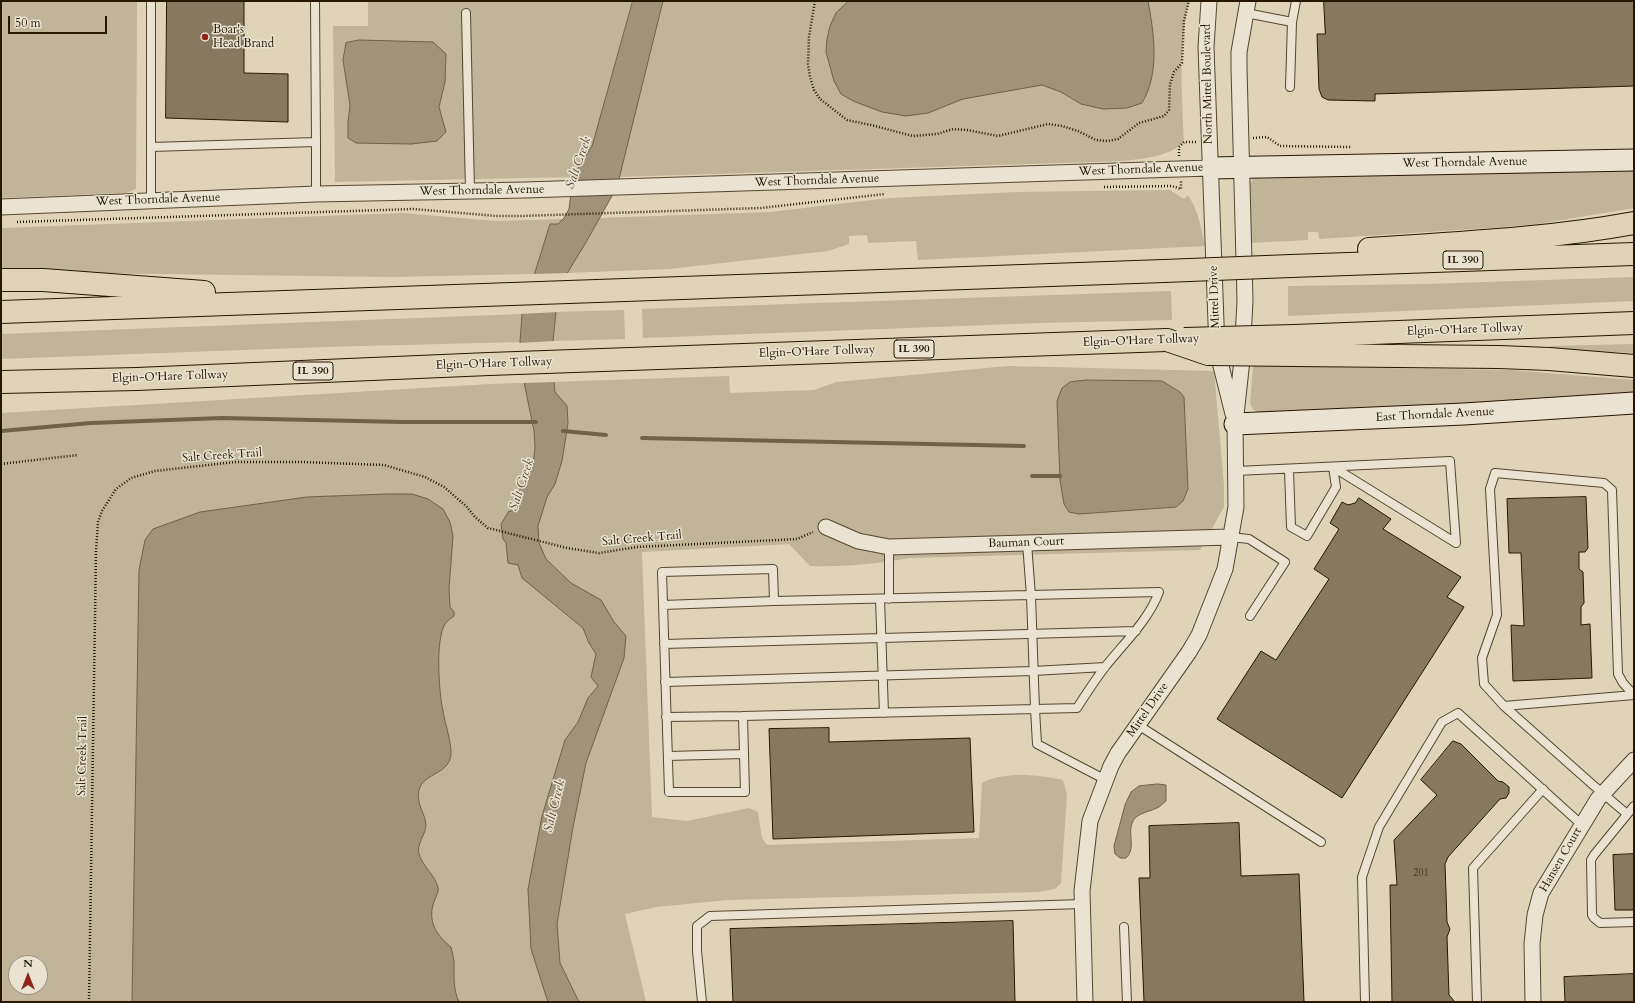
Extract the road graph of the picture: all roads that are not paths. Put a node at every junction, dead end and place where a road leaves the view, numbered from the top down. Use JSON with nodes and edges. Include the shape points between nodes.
{"nodes":[{"id":1,"x":151,"y":1,"type":"edge"},
{"id":2,"x":314,"y":1,"type":"edge"},
{"id":3,"x":1209,"y":1,"type":"edge"},
{"id":4,"x":1296,"y":1,"type":"edge"},
{"id":5,"x":1247,"y":7,"type":"edge"},
{"id":6,"x":466,"y":13,"type":"dead end"},
{"id":7,"x":1292,"y":22,"type":"junction"},
{"id":8,"x":1290,"y":87,"type":"dead end"},
{"id":9,"x":316,"y":142,"type":"junction"},
{"id":10,"x":151,"y":147,"type":"junction"},
{"id":11,"x":1634,"y":160,"type":"edge"},
{"id":12,"x":1242,"y":166,"type":"junction"},
{"id":13,"x":1210,"y":168,"type":"junction"},
{"id":14,"x":470,"y":191,"type":"junction"},
{"id":15,"x":316,"y":194,"type":"junction"},
{"id":16,"x":151,"y":200,"type":"junction"},
{"id":17,"x":1,"y":207,"type":"edge"},
{"id":18,"x":1634,"y":223,"type":"edge"},
{"id":19,"x":1634,"y":254,"type":"edge"},
{"id":20,"x":1316,"y":265,"type":"junction"},
{"id":21,"x":1,"y":280,"type":"edge"},
{"id":22,"x":321,"y":300,"type":"junction"},
{"id":23,"x":1,"y":312,"type":"edge"},
{"id":24,"x":1634,"y":324,"type":"edge"},
{"id":25,"x":1295,"y":345,"type":"junction"},
{"id":26,"x":1634,"y":366,"type":"edge"},
{"id":27,"x":137,"y":379,"type":"junction"},
{"id":28,"x":1,"y":382,"type":"edge"},
{"id":29,"x":1,"y":394,"type":"edge"},
{"id":30,"x":1634,"y":403,"type":"edge"},
{"id":31,"x":1235,"y":424,"type":"junction"},
{"id":32,"x":1333,"y":467,"type":"junction"},
{"id":33,"x":1289,"y":470,"type":"junction"},
{"id":34,"x":1236,"y":471,"type":"junction"},
{"id":35,"x":826,"y":527,"type":"road end"},
{"id":36,"x":1230,"y":537,"type":"junction"},
{"id":37,"x":1027,"y":543,"type":"junction"},
{"id":38,"x":889,"y":548,"type":"junction"},
{"id":39,"x":1031,"y":596,"type":"junction"},
{"id":40,"x":880,"y":599,"type":"junction"},
{"id":41,"x":889,"y":599,"type":"junction"},
{"id":42,"x":774,"y":601,"type":"junction"},
{"id":43,"x":664,"y":605,"type":"junction"},
{"id":44,"x":1250,"y":616,"type":"dead end"},
{"id":45,"x":1136,"y":631,"type":"junction"},
{"id":46,"x":1032,"y":634,"type":"junction"},
{"id":47,"x":881,"y":638,"type":"junction"},
{"id":48,"x":664,"y":644,"type":"junction"},
{"id":49,"x":1105,"y":667,"type":"junction"},
{"id":50,"x":1033,"y":671,"type":"junction"},
{"id":51,"x":882,"y":674,"type":"junction"},
{"id":52,"x":665,"y":682,"type":"junction"},
{"id":53,"x":1634,"y":695,"type":"edge"},
{"id":54,"x":1504,"y":706,"type":"junction"},
{"id":55,"x":1035,"y":709,"type":"junction"},
{"id":56,"x":884,"y":714,"type":"junction"},
{"id":57,"x":743,"y":716,"type":"junction"},
{"id":58,"x":666,"y":717,"type":"junction"},
{"id":59,"x":1138,"y":725,"type":"junction"},
{"id":60,"x":744,"y":754,"type":"junction"},
{"id":61,"x":668,"y":756,"type":"junction"},
{"id":62,"x":1634,"y":760,"type":"edge"},
{"id":63,"x":1106,"y":780,"type":"junction"},
{"id":64,"x":1542,"y":789,"type":"junction"},
{"id":65,"x":1603,"y":793,"type":"junction"},
{"id":66,"x":1634,"y":806,"type":"edge"},
{"id":67,"x":1627,"y":814,"type":"junction"},
{"id":68,"x":1582,"y":825,"type":"junction"},
{"id":69,"x":1321,"y":842,"type":"dead end"},
{"id":70,"x":1082,"y":904,"type":"junction"},
{"id":71,"x":1634,"y":922,"type":"edge"},
{"id":72,"x":1124,"y":927,"type":"dead end"},
{"id":73,"x":702,"y":1002,"type":"edge"},
{"id":74,"x":1085,"y":1002,"type":"edge"},
{"id":75,"x":1127,"y":1002,"type":"edge"},
{"id":76,"x":1365,"y":1002,"type":"edge"},
{"id":77,"x":1477,"y":1002,"type":"edge"},
{"id":78,"x":1533,"y":1002,"type":"edge"}],
"edges":[{"from":1,"to":10,"type":"lane"},
{"from":2,"to":9,"type":"lane"},
{"from":3,"to":13,"type":"street","name":"North Mittel Boulevard","via":[[1206,47]]},
{"from":4,"to":7,"type":"lane"},
{"from":5,"to":7,"type":"lane"},
{"from":5,"to":12,"type":"street","via":[[1238,68]]},
{"from":6,"to":14,"type":"lane"},
{"from":7,"to":8,"type":"lane"},
{"from":9,"to":10,"type":"lane"},
{"from":9,"to":15,"type":"lane"},
{"from":10,"to":16,"type":"lane"},
{"from":11,"to":12,"type":"main road","name":"West Thorndale Avenue"},
{"from":12,"to":13,"type":"main road","name":"West Thorndale Avenue"},
{"from":12,"to":31,"type":"street","name":"Mittel Drive","via":[[1245,300]]},
{"from":13,"to":14,"type":"street","name":"West Thorndale Avenue"},
{"from":13,"to":31,"type":"street","name":"Mittel Drive","via":[[1218,350]]},
{"from":14,"to":15,"type":"street","name":"West Thorndale Avenue"},
{"from":15,"to":16,"type":"street","name":"West Thorndale Avenue"},
{"from":16,"to":17,"type":"street","name":"West Thorndale Avenue"},
{"from":18,"to":20,"type":"highway","via":[[1503,240],[1364,249]]},
{"from":19,"to":20,"type":"highway","number":"IL 390"},
{"from":20,"to":22,"type":"highway","number":"IL 390","bridge":true},
{"from":21,"to":22,"type":"highway","via":[[43,280]]},
{"from":22,"to":23,"type":"highway","number":"IL 390"},
{"from":24,"to":25,"type":"highway","name":"Elgin-O'Hare Tollway","number":"IL 390"},
{"from":25,"to":26,"type":"highway"},
{"from":25,"to":27,"type":"highway","name":"Elgin-O'Hare Tollway","number":"IL 390","bridge":true,"via":[[1167,340]]},
{"from":27,"to":28,"type":"highway","name":"Elgin-O'Hare Tollway","number":"IL 390"},
{"from":27,"to":29,"type":"highway"},
{"from":30,"to":31,"type":"main road","name":"East Thorndale Avenue","via":[[1464,414]]},
{"from":31,"to":34,"type":"street","name":"Mittel Drive"},
{"from":32,"to":32,"type":"lane","via":[[1450,462],[1456,543],[1365,487]]},
{"from":32,"to":33,"type":"lane"},
{"from":32,"to":33,"type":"lane","via":[[1336,487],[1307,536],[1291,527]]},
{"from":33,"to":34,"type":"lane"},
{"from":34,"to":36,"type":"street","name":"Mittel Drive","via":[[1236,507]]},
{"from":35,"to":38,"type":"street","name":"Bauman Court","via":[[858,541]]},
{"from":36,"to":37,"type":"street","name":"Bauman Court"},
{"from":36,"to":44,"type":"lane","via":[[1249,539],[1285,562]]},
{"from":36,"to":59,"type":"street","name":"Mittel Drive","via":[[1225,569],[1199,635]]},
{"from":37,"to":38,"type":"street","name":"Bauman Court"},
{"from":37,"to":39,"type":"lane"},
{"from":38,"to":41,"type":"lane"},
{"from":39,"to":41,"type":"lane"},
{"from":39,"to":45,"type":"lane","via":[[1159,592]]},
{"from":39,"to":46,"type":"lane"},
{"from":40,"to":41,"type":"lane"},
{"from":40,"to":42,"type":"lane"},
{"from":40,"to":47,"type":"lane"},
{"from":42,"to":43,"type":"lane"},
{"from":42,"to":43,"type":"lane","via":[[773,569],[662,572]]},
{"from":43,"to":48,"type":"lane"},
{"from":45,"to":46,"type":"lane"},
{"from":45,"to":49,"type":"lane"},
{"from":46,"to":47,"type":"lane"},
{"from":46,"to":50,"type":"lane"},
{"from":47,"to":48,"type":"lane"},
{"from":47,"to":51,"type":"lane"},
{"from":48,"to":52,"type":"lane"},
{"from":49,"to":50,"type":"lane"},
{"from":49,"to":55,"type":"lane","via":[[1077,708]]},
{"from":50,"to":51,"type":"lane"},
{"from":50,"to":55,"type":"lane"},
{"from":51,"to":52,"type":"lane"},
{"from":51,"to":56,"type":"lane"},
{"from":52,"to":58,"type":"lane"},
{"from":53,"to":54,"type":"lane"},
{"from":53,"to":54,"type":"lane","via":[[1618,674],[1612,490],[1604,483],[1495,473],[1490,489],[1497,615],[1482,658],[1484,684]]},
{"from":54,"to":65,"type":"lane"},
{"from":55,"to":56,"type":"lane"},
{"from":55,"to":63,"type":"lane","via":[[1036,744]]},
{"from":56,"to":57,"type":"lane"},
{"from":57,"to":58,"type":"lane"},
{"from":57,"to":60,"type":"lane"},
{"from":58,"to":61,"type":"lane"},
{"from":59,"to":63,"type":"street","name":"Mittel Drive","via":[[1118,753]]},
{"from":59,"to":69,"type":"lane"},
{"from":60,"to":61,"type":"lane"},
{"from":60,"to":61,"type":"lane","via":[[745,792],[669,792]]},
{"from":62,"to":65,"type":"street","name":"Hansen Court"},
{"from":63,"to":70,"type":"street","name":"Mittel Drive","via":[[1090,821]]},
{"from":64,"to":68,"type":"lane"},
{"from":64,"to":76,"type":"lane","via":[[1458,713],[1442,722],[1379,827],[1362,877]]},
{"from":64,"to":77,"type":"lane","via":[[1473,868]]},
{"from":65,"to":67,"type":"lane"},
{"from":65,"to":68,"type":"street","name":"Hansen Court"},
{"from":66,"to":67,"type":"lane"},
{"from":67,"to":71,"type":"lane","via":[[1591,860],[1592,915],[1600,923]]},
{"from":68,"to":78,"type":"street","name":"Hansen Court","via":[[1541,893],[1535,915],[1532,944]]},
{"from":70,"to":73,"type":"lane","via":[[710,916],[697,926]]},
{"from":70,"to":74,"type":"street","name":"Mittel Drive"},
{"from":72,"to":75,"type":"lane"}]}
